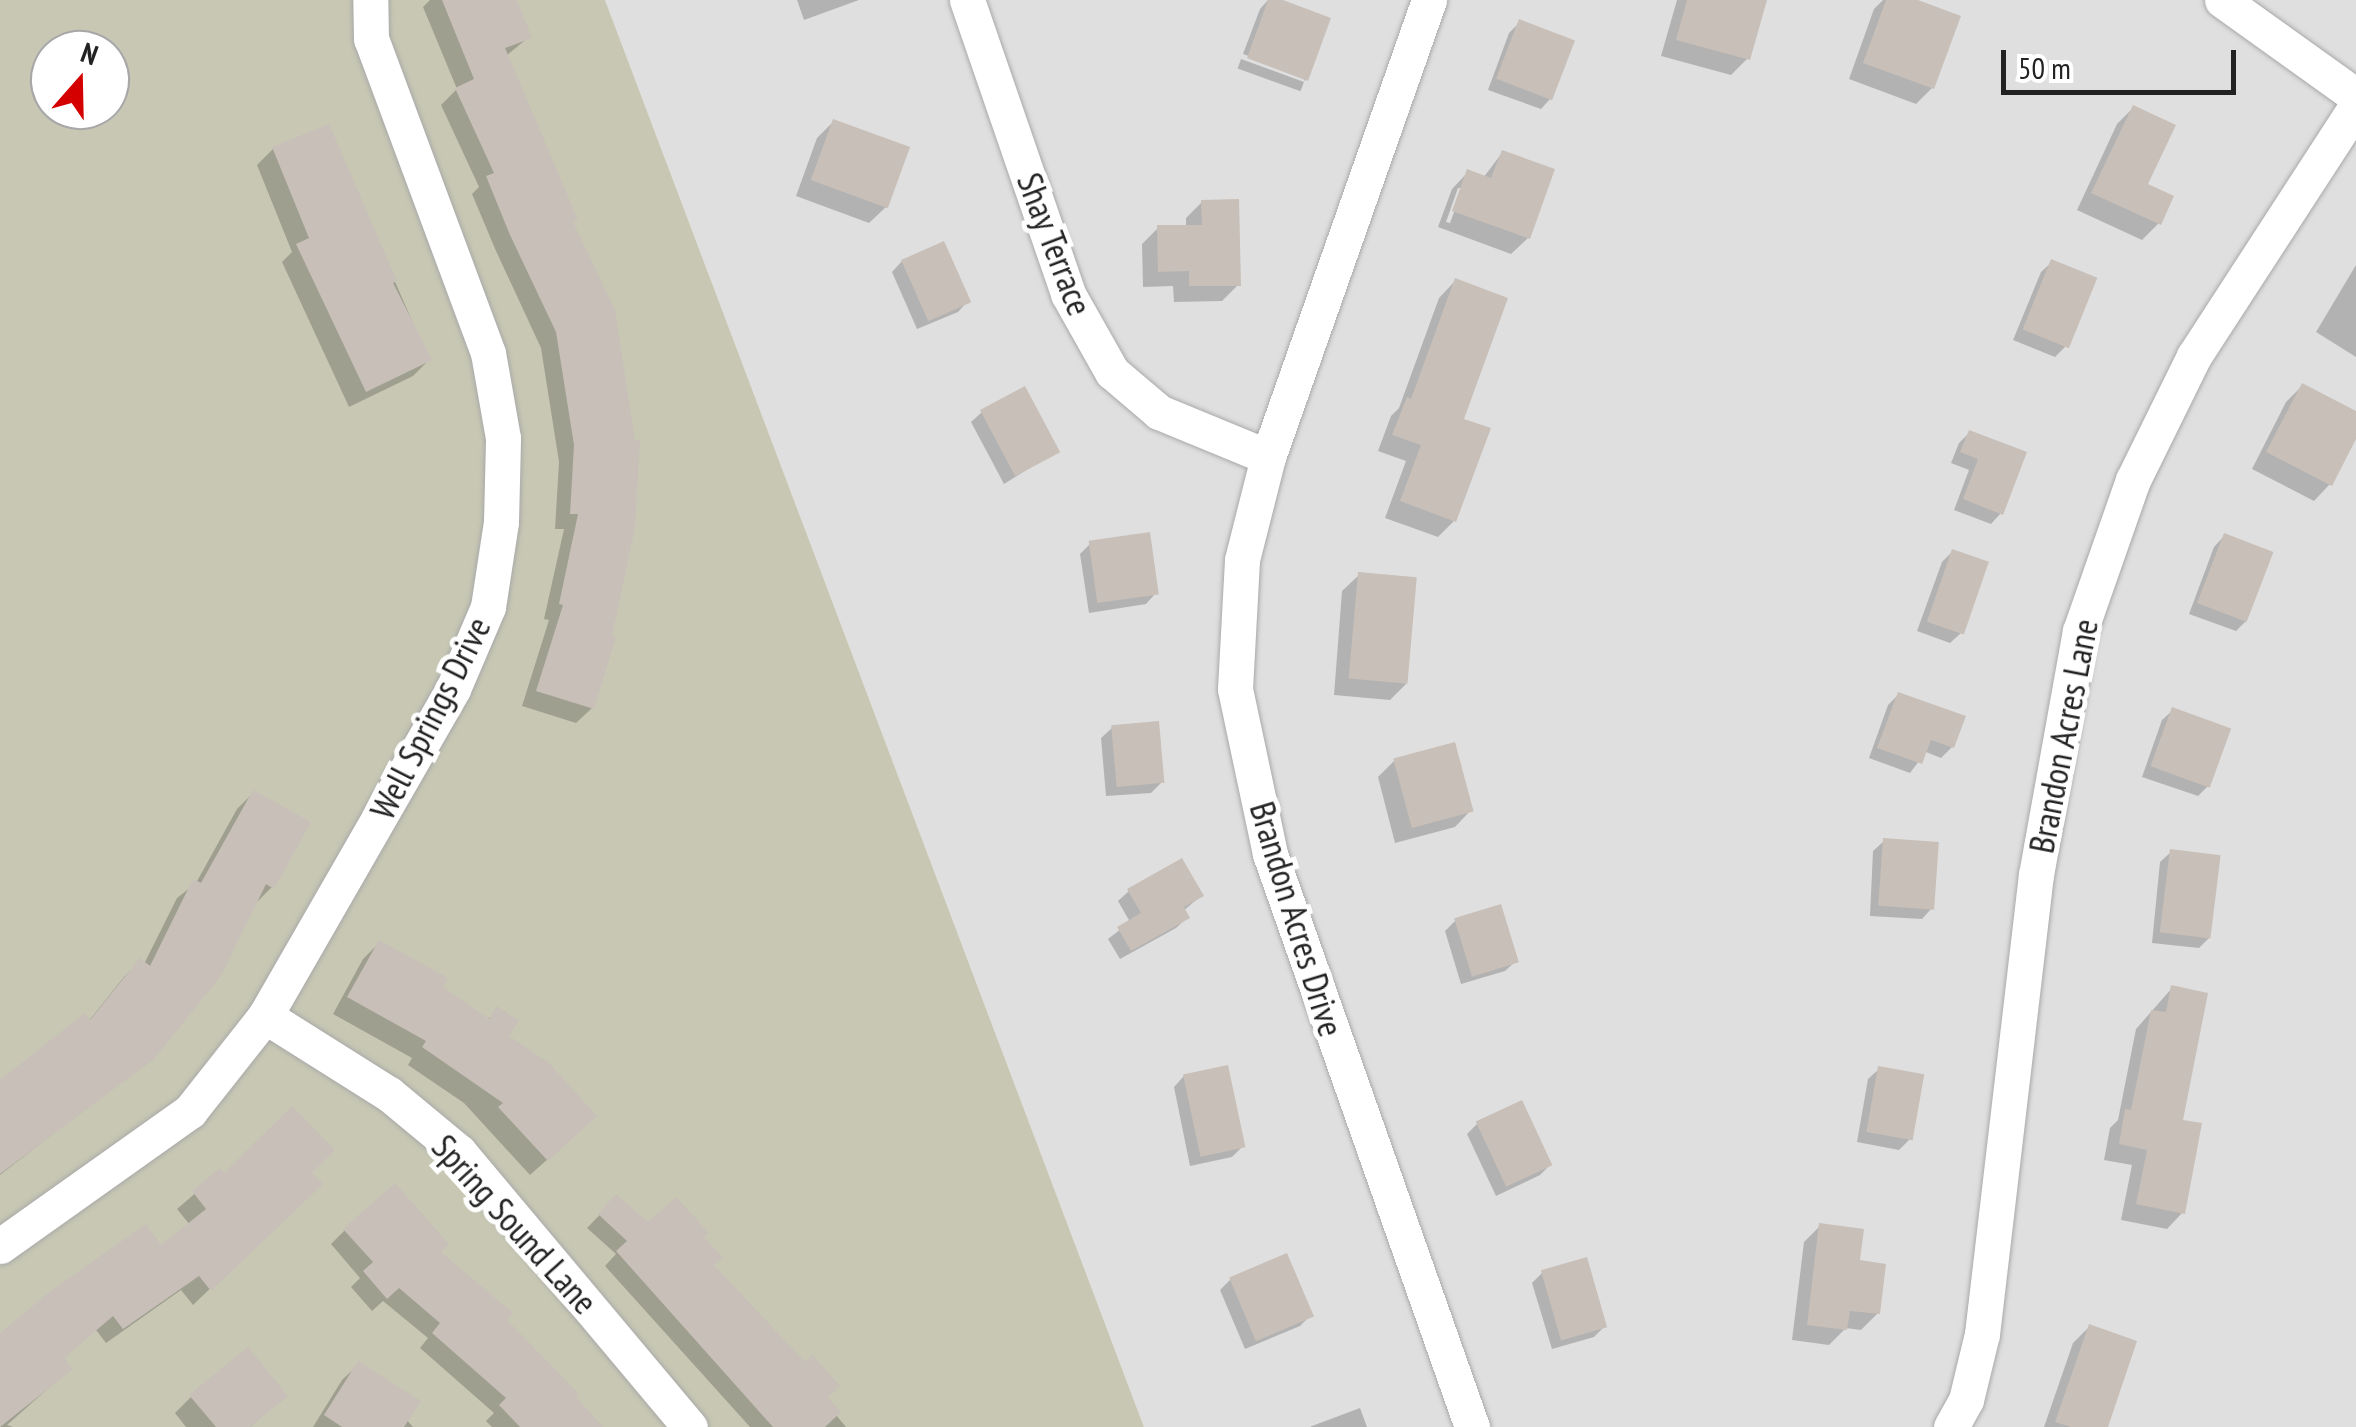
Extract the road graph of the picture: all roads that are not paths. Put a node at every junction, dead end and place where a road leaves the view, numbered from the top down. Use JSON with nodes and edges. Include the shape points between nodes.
{"nodes":[{"id":1,"x":370,"y":0,"type":"edge"},
{"id":2,"x":967,"y":0,"type":"edge"},
{"id":3,"x":1429,"y":0,"type":"edge"},
{"id":4,"x":2222,"y":0,"type":"edge"},
{"id":5,"x":2356,"y":96,"type":"edge"},
{"id":6,"x":2356,"y":106,"type":"edge"},
{"id":7,"x":1268,"y":457,"type":"junction"},
{"id":8,"x":265,"y":1016,"type":"junction"},
{"id":9,"x":0,"y":1246,"type":"edge"},
{"id":10,"x":690,"y":1427,"type":"edge"},
{"id":11,"x":1472,"y":1427,"type":"edge"},
{"id":12,"x":1951,"y":1427,"type":"edge"}],
"edges":[{"from":1,"to":8,"type":"street","name":"Well Springs Drive","via":[[371,39],[488,353],[503,438],[501,522],[488,606],[453,689]]},
{"from":2,"to":7,"type":"street","name":"Shay Terrace","via":[[1068,294],[1112,372],[1159,412]]},
{"from":3,"to":7,"type":"street","name":"Brandon Acres Drive"},
{"from":4,"to":5,"type":"street"},
{"from":6,"to":12,"type":"street","name":"Brandon Acres Lane","via":[[2194,356],[2133,480],[2080,631],[2036,875],[1982,1334],[1966,1400]]},
{"from":7,"to":11,"type":"street","name":"Brandon Acres Drive","via":[[1242,560],[1235,689],[1270,854]]},
{"from":8,"to":9,"type":"street","name":"Well Springs Drive","via":[[190,1111]]},
{"from":8,"to":10,"type":"street","name":"Spring Sound Lane","via":[[389,1094],[459,1152]]}]}
